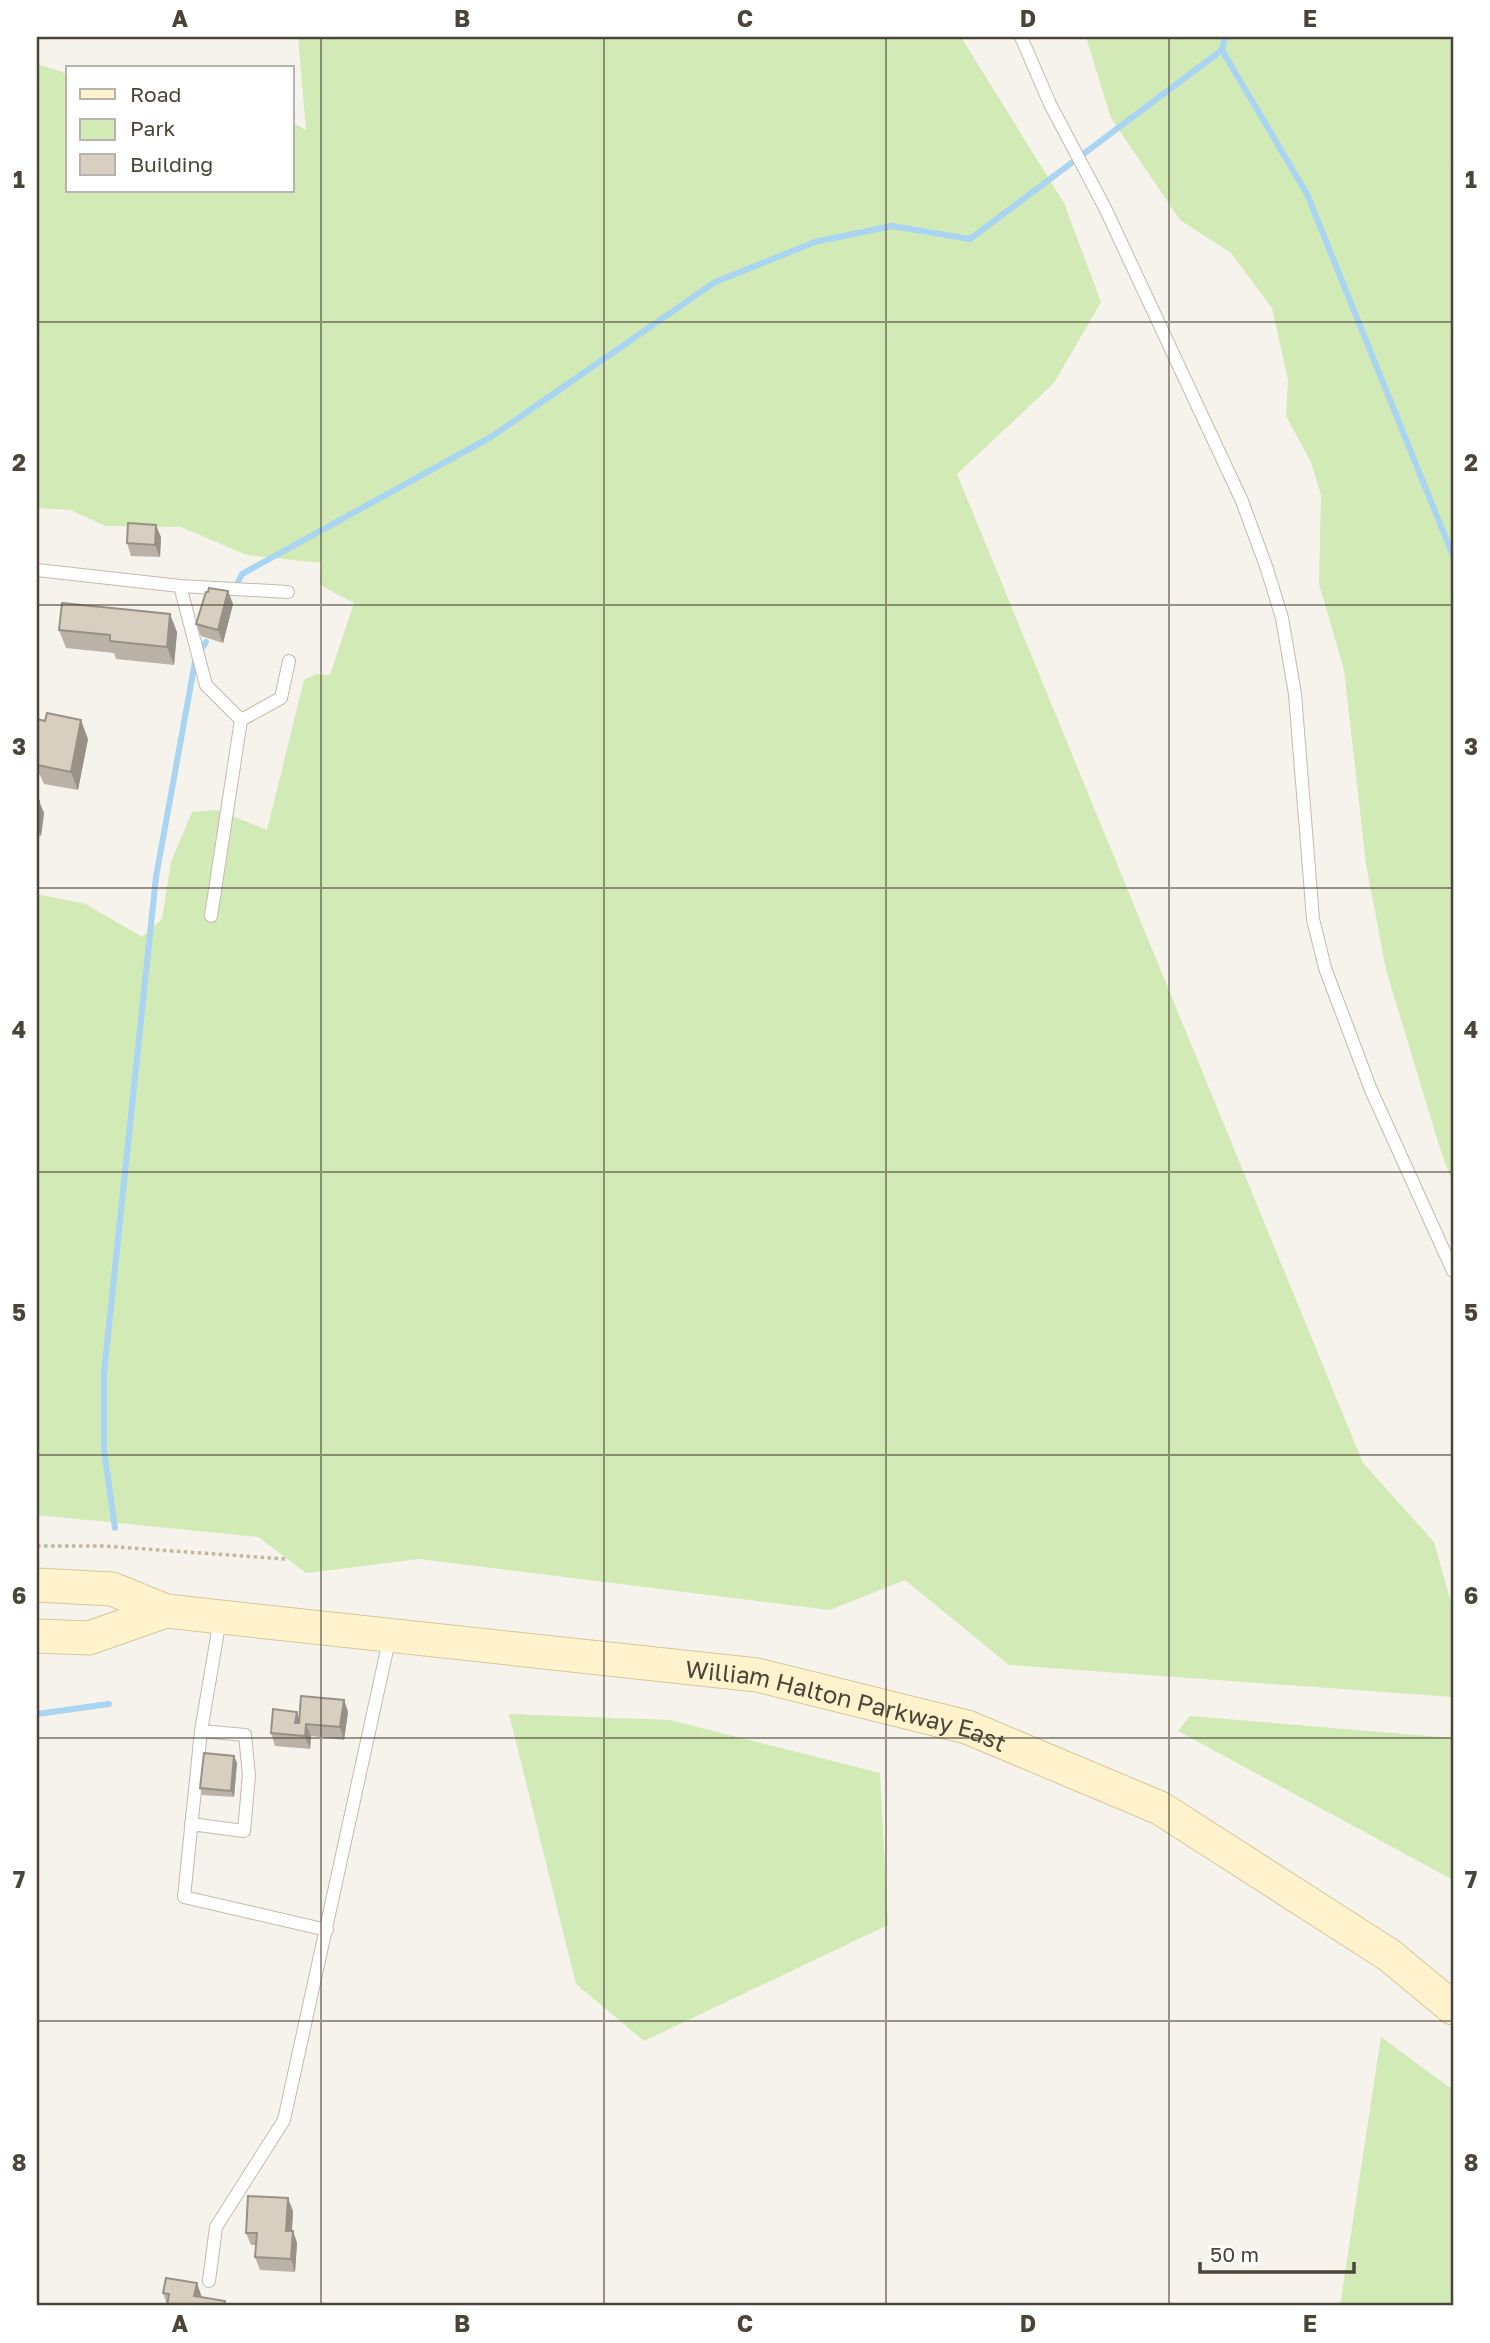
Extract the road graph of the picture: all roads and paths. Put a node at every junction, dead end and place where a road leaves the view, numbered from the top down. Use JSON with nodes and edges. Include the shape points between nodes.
{"nodes":[{"id":1,"x":1021,"y":37,"type":"edge"},
{"id":2,"x":37,"y":570,"type":"edge"},
{"id":3,"x":180,"y":586,"type":"junction"},
{"id":4,"x":288,"y":592,"type":"dead end"},
{"id":5,"x":289,"y":661,"type":"dead end"},
{"id":6,"x":241,"y":719,"type":"junction"},
{"id":7,"x":211,"y":916,"type":"dead end"},
{"id":8,"x":1453,"y":1271,"type":"edge"},
{"id":9,"x":37,"y":1546,"type":"edge"},
{"id":10,"x":285,"y":1559,"type":"dead end"},
{"id":11,"x":37,"y":1585,"type":"edge"},
{"id":12,"x":166,"y":1611,"type":"junction"},
{"id":13,"x":221,"y":1617,"type":"junction"},
{"id":14,"x":390,"y":1635,"type":"junction"},
{"id":15,"x":37,"y":1636,"type":"edge"},
{"id":16,"x":201,"y":1731,"type":"junction"},
{"id":17,"x":191,"y":1824,"type":"junction"},
{"id":18,"x":327,"y":1930,"type":"junction"},
{"id":19,"x":1453,"y":2008,"type":"edge"},
{"id":20,"x":209,"y":2281,"type":"dead end"}],
"edges":[{"from":1,"to":8,"type":"lane","via":[[1241,501],[1267,569],[1282,618],[1295,694],[1313,919],[1325,968],[1371,1090]]},
{"from":2,"to":3,"type":"lane"},
{"from":3,"to":4,"type":"lane"},
{"from":3,"to":6,"type":"lane","via":[[206,685]]},
{"from":5,"to":6,"type":"lane","via":[[281,698]]},
{"from":6,"to":7,"type":"lane"},
{"from":9,"to":10,"type":"path"},
{"from":11,"to":12,"type":"main road","name":"William Halton Parkway East","via":[[113,1589]]},
{"from":12,"to":13,"type":"main road","name":"William Halton Parkway East"},
{"from":12,"to":15,"type":"main road","name":"William Halton Parkway East","via":[[89,1638]]},
{"from":13,"to":14,"type":"main road","name":"William Halton Parkway East"},
{"from":13,"to":16,"type":"lane"},
{"from":14,"to":18,"type":"lane"},
{"from":14,"to":19,"type":"main road","name":"William Halton Parkway East","via":[[757,1675],[967,1727],[1160,1808],[1389,1955]]},
{"from":16,"to":17,"type":"lane"},
{"from":16,"to":17,"type":"lane","via":[[245,1735],[249,1775],[244,1831]]},
{"from":17,"to":18,"type":"lane","via":[[184,1897]]},
{"from":18,"to":20,"type":"lane","via":[[284,2120],[216,2227]]}]}
